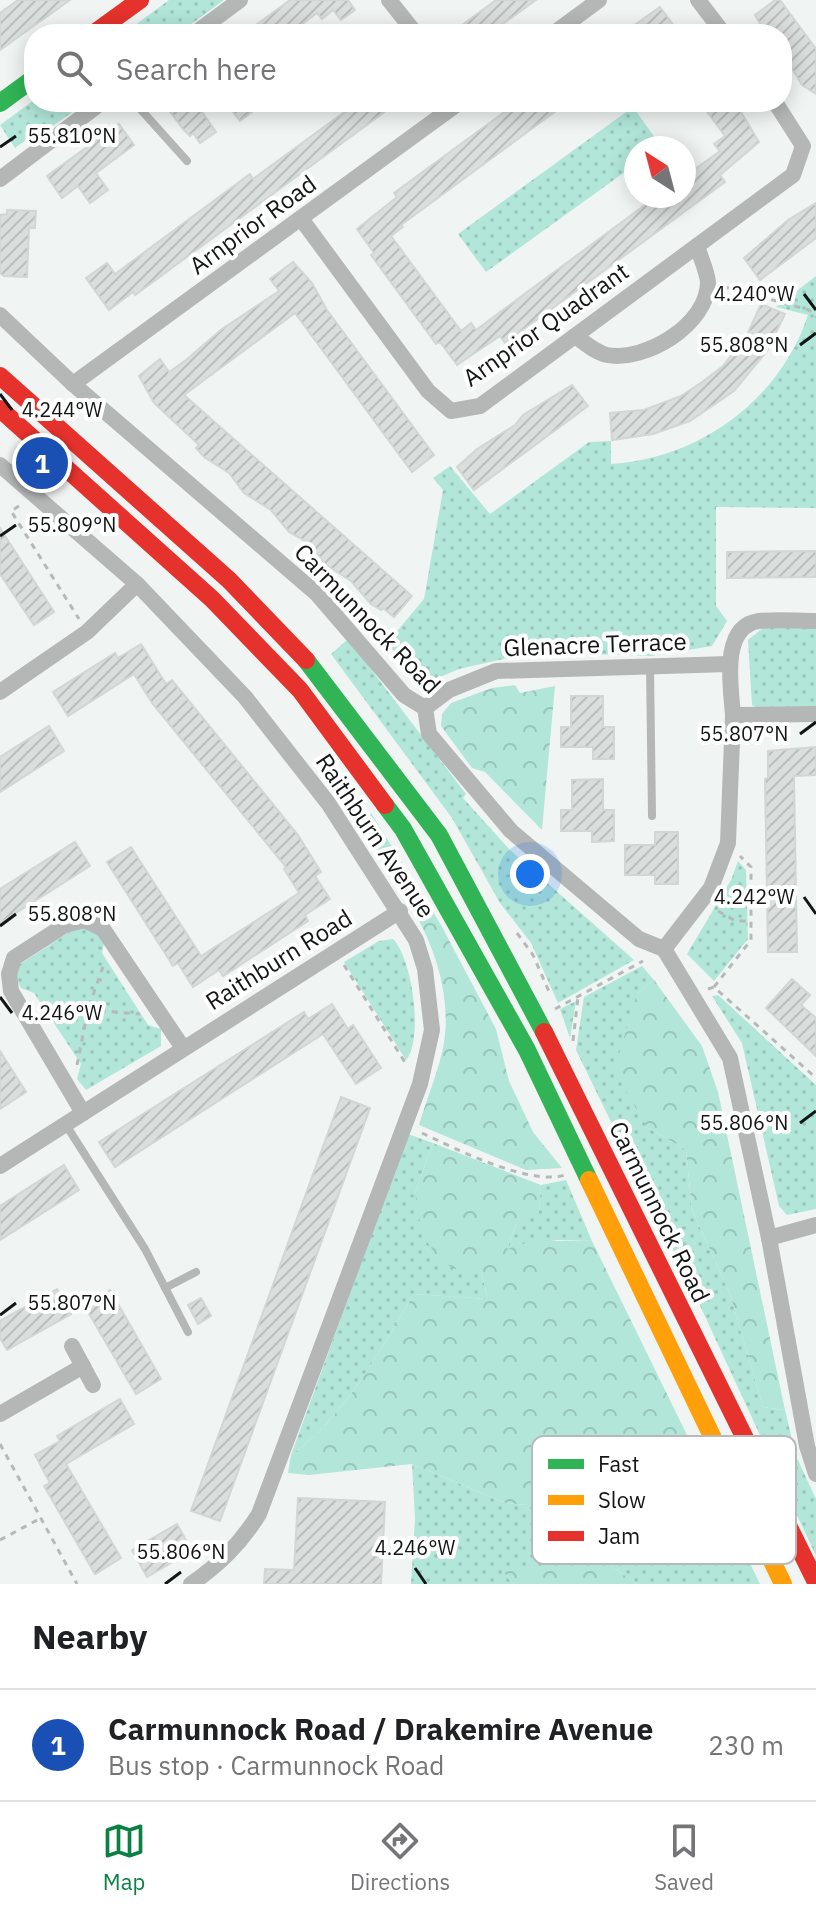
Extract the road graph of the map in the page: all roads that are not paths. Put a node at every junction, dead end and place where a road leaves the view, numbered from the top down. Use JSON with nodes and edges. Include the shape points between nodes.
{"nodes":[{"id":1,"x":140,"y":0,"type":"edge"},
{"id":2,"x":240,"y":0,"type":"edge"},
{"id":3,"x":389,"y":0,"type":"edge"},
{"id":4,"x":599,"y":0,"type":"edge"},
{"id":5,"x":698,"y":0,"type":"edge"},
{"id":6,"x":107,"y":24,"type":"edge"},
{"id":7,"x":208,"y":24,"type":"edge"},
{"id":8,"x":408,"y":24,"type":"edge"},
{"id":9,"x":567,"y":24,"type":"edge"},
{"id":10,"x":716,"y":24,"type":"edge"},
{"id":11,"x":24,"y":85,"type":"edge"},
{"id":12,"x":0,"y":103,"type":"edge"},
{"id":13,"x":88,"y":112,"type":"edge"},
{"id":14,"x":143,"y":112,"type":"edge"},
{"id":15,"x":447,"y":112,"type":"edge"},
{"id":16,"x":781,"y":112,"type":"edge"},
{"id":17,"x":187,"y":161,"type":"dead end"},
{"id":18,"x":2,"y":174,"type":"edge"},
{"id":19,"x":302,"y":220,"type":"junction"},
{"id":20,"x":697,"y":246,"type":"junction"},
{"id":21,"x":0,"y":315,"type":"edge"},
{"id":22,"x":575,"y":336,"type":"junction"},
{"id":23,"x":0,"y":376,"type":"edge"},
{"id":24,"x":73,"y":384,"type":"junction"},
{"id":25,"x":0,"y":409,"type":"edge"},
{"id":26,"x":0,"y":465,"type":"edge"},
{"id":27,"x":137,"y":584,"type":"junction"},
{"id":28,"x":816,"y":621,"type":"edge"},
{"id":29,"x":729,"y":664,"type":"junction"},
{"id":30,"x":650,"y":667,"type":"junction"},
{"id":31,"x":0,"y":692,"type":"edge"},
{"id":32,"x":425,"y":708,"type":"junction"},
{"id":33,"x":816,"y":714,"type":"edge"},
{"id":34,"x":733,"y":715,"type":"junction"},
{"id":35,"x":652,"y":816,"type":"dead end"},
{"id":36,"x":400,"y":911,"type":"junction"},
{"id":37,"x":664,"y":949,"type":"junction"},
{"id":38,"x":183,"y":1048,"type":"junction"},
{"id":39,"x":83,"y":1113,"type":"junction"},
{"id":40,"x":66,"y":1125,"type":"junction"},
{"id":41,"x":0,"y":1166,"type":"edge"},
{"id":42,"x":816,"y":1225,"type":"edge"},
{"id":43,"x":769,"y":1238,"type":"junction"},
{"id":44,"x":196,"y":1272,"type":"dead end"},
{"id":45,"x":165,"y":1288,"type":"junction"},
{"id":46,"x":188,"y":1332,"type":"dead end"},
{"id":47,"x":72,"y":1346,"type":"dead end"},
{"id":48,"x":83,"y":1366,"type":"junction"},
{"id":49,"x":93,"y":1385,"type":"dead end"},
{"id":50,"x":0,"y":1414,"type":"edge"},
{"id":51,"x":712,"y":1436,"type":"edge"},
{"id":52,"x":744,"y":1436,"type":"edge"},
{"id":53,"x":816,"y":1474,"type":"edge"},
{"id":54,"x":796,"y":1541,"type":"edge"},
{"id":55,"x":773,"y":1564,"type":"edge"},
{"id":56,"x":816,"y":1582,"type":"edge"},
{"id":57,"x":191,"y":1584,"type":"edge"},
{"id":58,"x":783,"y":1584,"type":"edge"}],
"edges":[{"from":1,"to":6,"type":"main road"},
{"from":2,"to":7,"type":"street"},
{"from":3,"to":8,"type":"street"},
{"from":4,"to":9,"type":"street"},
{"from":5,"to":10,"type":"street"},
{"from":11,"to":12,"type":"main road"},
{"from":13,"to":18,"type":"street"},
{"from":14,"to":17,"type":"lane"},
{"from":15,"to":19,"type":"street","name":"Arnprior Road"},
{"from":16,"to":20,"type":"street","name":"Arnprior Quadrant","via":[[803,146],[793,175]]},
{"from":19,"to":22,"type":"street","name":"Arnprior Quadrant","via":[[428,391],[451,411],[480,406]]},
{"from":19,"to":24,"type":"street","name":"Arnprior Road"},
{"from":20,"to":22,"type":"street","name":"Arnprior Quadrant"},
{"from":20,"to":22,"type":"street","via":[[708,282],[698,311],[673,337],[631,355],[604,355]]},
{"from":21,"to":24,"type":"street","name":"Carmunnock Road"},
{"from":23,"to":52,"type":"main road","name":"Carmunnock Road","via":[[229,580],[305,658],[439,835],[538,1019]]},
{"from":24,"to":32,"type":"street","name":"Carmunnock Road","via":[[317,594],[404,695]]},
{"from":25,"to":51,"type":"main road","name":"Carmunnock Road","via":[[212,599],[300,690],[403,829],[527,1050]]},
{"from":26,"to":27,"type":"street","name":"Raithburn Avenue"},
{"from":27,"to":31,"type":"street","via":[[87,632]]},
{"from":27,"to":36,"type":"street","name":"Raithburn Avenue","via":[[245,697],[328,803]]},
{"from":28,"to":29,"type":"street","via":[[756,621],[740,631]]},
{"from":29,"to":30,"type":"street","name":"Glenacre Terrace"},
{"from":29,"to":34,"type":"street"},
{"from":30,"to":32,"type":"street","name":"Glenacre Terrace","via":[[496,671],[449,690]]},
{"from":30,"to":35,"type":"lane"},
{"from":32,"to":37,"type":"street","name":"Carmunnock Road","via":[[429,734],[511,831],[639,939]]},
{"from":33,"to":34,"type":"street"},
{"from":34,"to":37,"type":"street","via":[[728,843],[711,888]]},
{"from":36,"to":38,"type":"street","name":"Raithburn Road"},
{"from":36,"to":57,"type":"street","name":"Raithburn Avenue","via":[[425,969],[432,1030],[421,1078],[259,1514],[223,1562]]},
{"from":37,"to":43,"type":"street","via":[[730,1058]]},
{"from":38,"to":39,"type":"street","name":"Raithburn Road"},
{"from":38,"to":39,"type":"street","via":[[103,929],[85,920],[65,925],[14,958],[11,991]]},
{"from":39,"to":40,"type":"street","name":"Raithburn Road"},
{"from":40,"to":41,"type":"street","name":"Raithburn Road"},
{"from":40,"to":45,"type":"lane"},
{"from":42,"to":43,"type":"street"},
{"from":43,"to":53,"type":"street"},
{"from":44,"to":45,"type":"lane"},
{"from":45,"to":46,"type":"lane"},
{"from":47,"to":48,"type":"street"},
{"from":48,"to":49,"type":"street"},
{"from":48,"to":50,"type":"street"},
{"from":54,"to":56,"type":"main road","name":"Carmunnock Road"},
{"from":55,"to":58,"type":"main road","name":"Carmunnock Road"}]}
